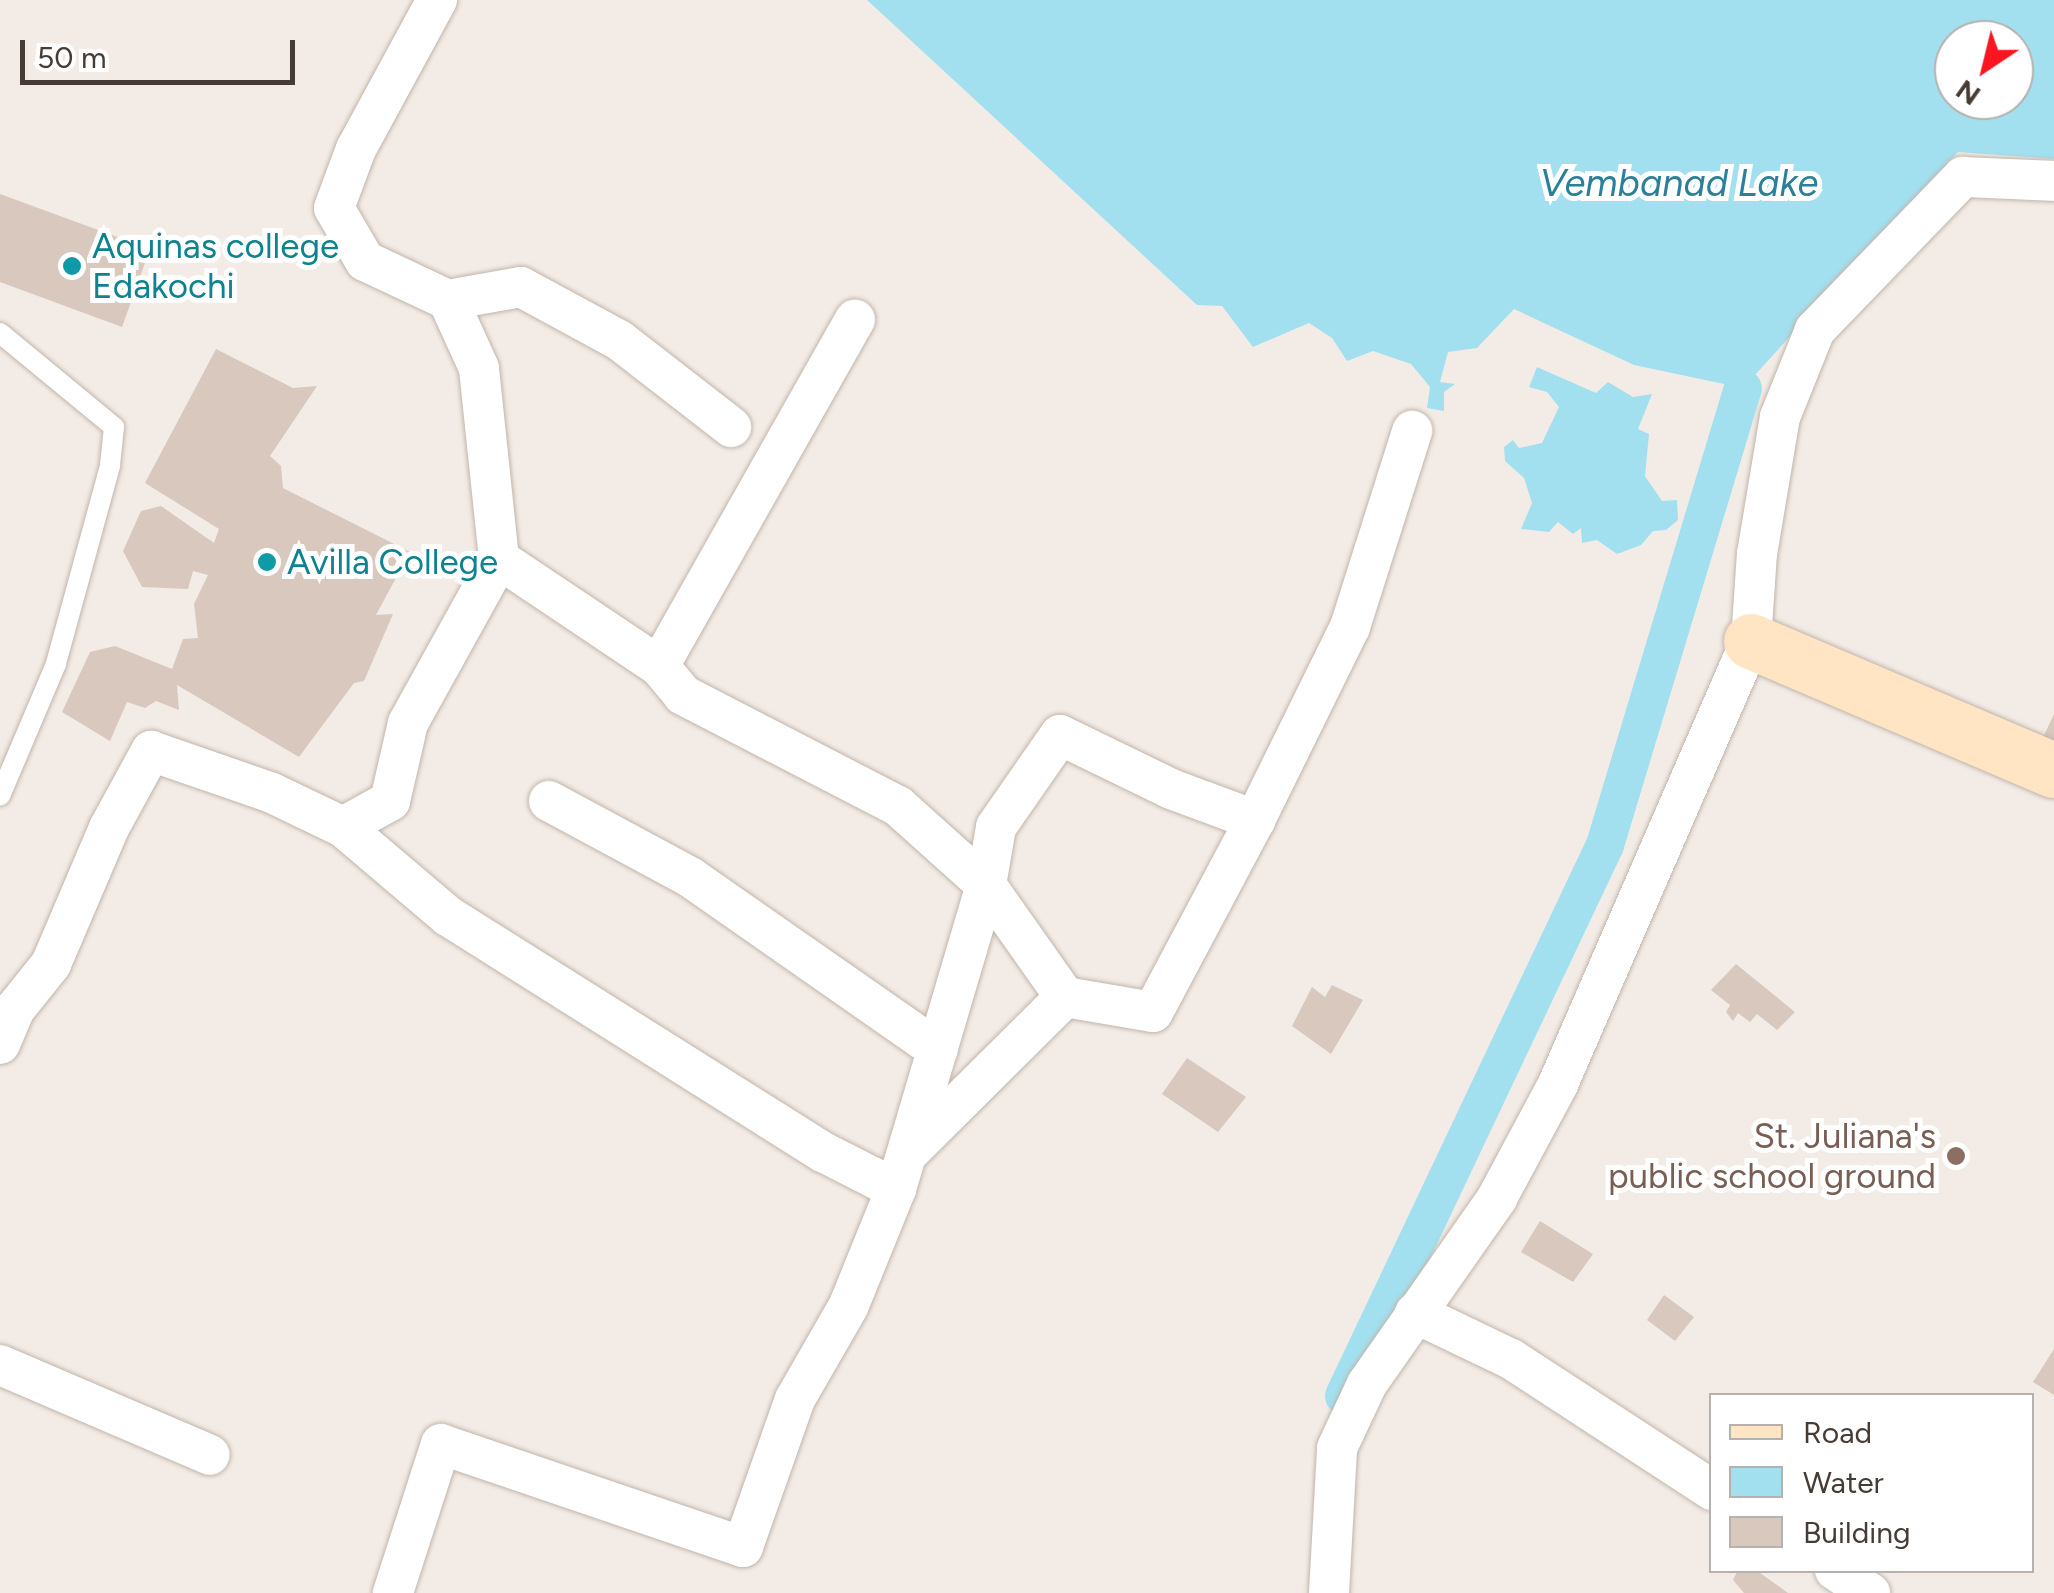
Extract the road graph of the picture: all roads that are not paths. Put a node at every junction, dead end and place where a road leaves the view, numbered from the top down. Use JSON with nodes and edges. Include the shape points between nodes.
{"nodes":[{"id":1,"x":437,"y":0,"type":"edge"},
{"id":2,"x":2054,"y":181,"type":"edge"},
{"id":3,"x":448,"y":300,"type":"junction"},
{"id":4,"x":855,"y":320,"type":"dead end"},
{"id":5,"x":0,"y":333,"type":"edge"},
{"id":6,"x":731,"y":426,"type":"dead end"},
{"id":7,"x":1412,"y":431,"type":"dead end"},
{"id":8,"x":499,"y":559,"type":"junction"},
{"id":9,"x":1751,"y":642,"type":"junction"},
{"id":10,"x":660,"y":666,"type":"junction"},
{"id":11,"x":2054,"y":770,"type":"edge"},
{"id":12,"x":0,"y":796,"type":"edge"},
{"id":13,"x":550,"y":801,"type":"dead end"},
{"id":14,"x":1255,"y":820,"type":"junction"},
{"id":15,"x":343,"y":827,"type":"junction"},
{"id":16,"x":986,"y":885,"type":"junction"},
{"id":17,"x":1065,"y":997,"type":"junction"},
{"id":18,"x":0,"y":1044,"type":"edge"},
{"id":19,"x":938,"y":1050,"type":"junction"},
{"id":20,"x":901,"y":1171,"type":"junction"},
{"id":21,"x":1414,"y":1313,"type":"junction"},
{"id":22,"x":0,"y":1364,"type":"edge"},
{"id":23,"x":210,"y":1456,"type":"dead end"},
{"id":24,"x":1709,"y":1488,"type":"edge"},
{"id":25,"x":1840,"y":1573,"type":"edge"},
{"id":26,"x":394,"y":1593,"type":"edge"},
{"id":27,"x":1329,"y":1593,"type":"edge"},
{"id":28,"x":1870,"y":1593,"type":"edge"}],
"edges":[{"from":1,"to":3,"type":"street","via":[[356,149],[334,208],[365,260]]},
{"from":2,"to":9,"type":"street","via":[[1963,177],[1815,330],[1780,417]]},
{"from":3,"to":6,"type":"street","via":[[521,287],[619,340]]},
{"from":3,"to":8,"type":"street","via":[[479,368]]},
{"from":4,"to":10,"type":"street"},
{"from":5,"to":12,"type":"lane","via":[[114,427],[110,466],[56,664]]},
{"from":7,"to":14,"type":"street","via":[[1350,627]]},
{"from":8,"to":10,"type":"street"},
{"from":8,"to":15,"type":"street","via":[[408,723],[390,801]]},
{"from":9,"to":11,"type":"street"},
{"from":9,"to":21,"type":"street","via":[[1558,1084],[1497,1198]]},
{"from":10,"to":16,"type":"street","via":[[683,694],[898,806]]},
{"from":13,"to":19,"type":"street","via":[[690,877]]},
{"from":14,"to":16,"type":"street","via":[[1171,789],[1060,735],[996,827]]},
{"from":14,"to":17,"type":"street","via":[[1153,1012]]},
{"from":15,"to":18,"type":"street","via":[[272,793],[152,752],[110,828],[52,964],[15,1009]]},
{"from":15,"to":20,"type":"street","via":[[448,916],[822,1152]]},
{"from":16,"to":17,"type":"street"},
{"from":16,"to":19,"type":"street"},
{"from":17,"to":20,"type":"street"},
{"from":19,"to":20,"type":"street"},
{"from":20,"to":26,"type":"street","via":[[848,1307],[796,1399],[744,1547],[441,1444]]},
{"from":21,"to":24,"type":"street","via":[[1511,1359]]},
{"from":21,"to":27,"type":"street","via":[[1367,1384],[1337,1448]]},
{"from":22,"to":23,"type":"street"},
{"from":25,"to":28,"type":"street"}]}
